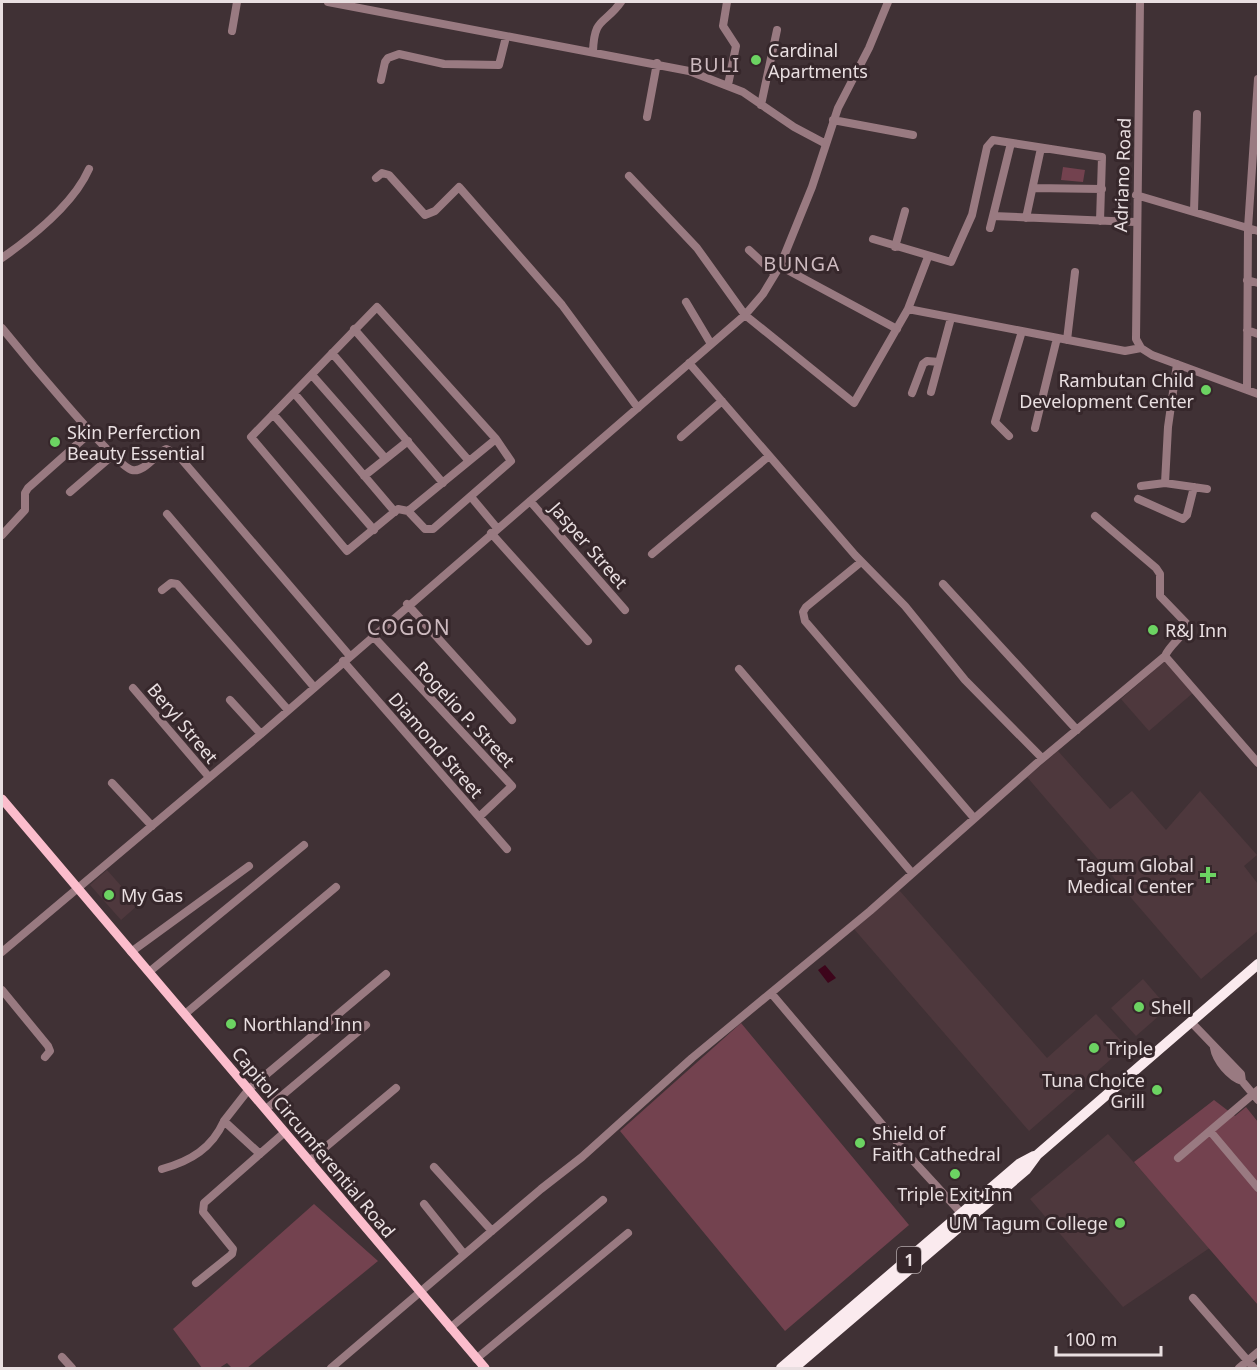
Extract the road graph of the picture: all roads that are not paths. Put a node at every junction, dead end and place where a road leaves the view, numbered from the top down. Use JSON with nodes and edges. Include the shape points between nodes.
{"nodes":[{"id":1,"x":237,"y":2,"type":"edge"},
{"id":2,"x":328,"y":2,"type":"edge"},
{"id":3,"x":621,"y":2,"type":"edge"},
{"id":4,"x":727,"y":2,"type":"edge"},
{"id":5,"x":888,"y":2,"type":"edge"},
{"id":6,"x":1140,"y":2,"type":"edge"},
{"id":7,"x":777,"y":30,"type":"dead end"},
{"id":8,"x":232,"y":31,"type":"dead end"},
{"id":9,"x":507,"y":37,"type":"junction"},
{"id":10,"x":593,"y":52,"type":"junction"},
{"id":11,"x":657,"y":63,"type":"junction"},
{"id":12,"x":1258,"y":79,"type":"edge"},
{"id":13,"x":381,"y":80,"type":"dead end"},
{"id":14,"x":728,"y":85,"type":"junction"},
{"id":15,"x":761,"y":105,"type":"junction"},
{"id":16,"x":1197,"y":114,"type":"dead end"},
{"id":17,"x":647,"y":117,"type":"dead end"},
{"id":18,"x":833,"y":120,"type":"junction"},
{"id":19,"x":913,"y":135,"type":"dead end"},
{"id":20,"x":1011,"y":143,"type":"junction"},
{"id":21,"x":826,"y":144,"type":"junction"},
{"id":22,"x":1041,"y":148,"type":"junction"},
{"id":23,"x":89,"y":169,"type":"dead end"},
{"id":24,"x":629,"y":176,"type":"dead end"},
{"id":25,"x":1254,"y":176,"type":"edge"},
{"id":26,"x":376,"y":178,"type":"dead end"},
{"id":27,"x":1033,"y":188,"type":"junction"},
{"id":28,"x":1102,"y":189,"type":"junction"},
{"id":29,"x":1136,"y":195,"type":"junction"},
{"id":30,"x":906,"y":211,"type":"dead end"},
{"id":31,"x":1194,"y":211,"type":"junction"},
{"id":32,"x":993,"y":216,"type":"junction"},
{"id":33,"x":1026,"y":218,"type":"junction"},
{"id":34,"x":1100,"y":221,"type":"junction"},
{"id":35,"x":1135,"y":222,"type":"junction"},
{"id":36,"x":990,"y":228,"type":"dead end"},
{"id":37,"x":1248,"y":228,"type":"junction"},
{"id":38,"x":1258,"y":231,"type":"edge"},
{"id":39,"x":873,"y":239,"type":"dead end"},
{"id":40,"x":895,"y":247,"type":"junction"},
{"id":41,"x":749,"y":250,"type":"dead end"},
{"id":42,"x":928,"y":257,"type":"junction"},
{"id":43,"x":2,"y":258,"type":"edge"},
{"id":44,"x":780,"y":266,"type":"junction"},
{"id":45,"x":1075,"y":272,"type":"dead end"},
{"id":46,"x":775,"y":274,"type":"junction"},
{"id":47,"x":1247,"y":280,"type":"junction"},
{"id":48,"x":1258,"y":284,"type":"edge"},
{"id":49,"x":686,"y":302,"type":"dead end"},
{"id":50,"x":908,"y":309,"type":"junction"},
{"id":51,"x":745,"y":315,"type":"junction"},
{"id":52,"x":951,"y":318,"type":"junction"},
{"id":53,"x":2,"y":328,"type":"edge"},
{"id":54,"x":897,"y":328,"type":"junction"},
{"id":55,"x":354,"y":329,"type":"junction"},
{"id":56,"x":1247,"y":330,"type":"junction"},
{"id":57,"x":1022,"y":331,"type":"junction"},
{"id":58,"x":1258,"y":334,"type":"edge"},
{"id":59,"x":1057,"y":338,"type":"junction"},
{"id":60,"x":1067,"y":340,"type":"junction"},
{"id":61,"x":711,"y":344,"type":"junction"},
{"id":62,"x":1141,"y":348,"type":"junction"},
{"id":63,"x":332,"y":353,"type":"junction"},
{"id":64,"x":939,"y":362,"type":"junction"},
{"id":65,"x":689,"y":363,"type":"junction"},
{"id":66,"x":1177,"y":364,"type":"junction"},
{"id":67,"x":312,"y":375,"type":"junction"},
{"id":68,"x":1246,"y":389,"type":"junction"},
{"id":69,"x":931,"y":392,"type":"dead end"},
{"id":70,"x":294,"y":393,"type":"junction"},
{"id":71,"x":912,"y":393,"type":"dead end"},
{"id":72,"x":1258,"y":394,"type":"edge"},
{"id":73,"x":722,"y":401,"type":"junction"},
{"id":74,"x":638,"y":408,"type":"junction"},
{"id":75,"x":273,"y":414,"type":"junction"},
{"id":76,"x":1035,"y":428,"type":"dead end"},
{"id":77,"x":91,"y":432,"type":"junction"},
{"id":78,"x":1009,"y":436,"type":"dead end"},
{"id":79,"x":681,"y":437,"type":"dead end"},
{"id":80,"x":496,"y":440,"type":"junction"},
{"id":81,"x":408,"y":441,"type":"junction"},
{"id":82,"x":113,"y":455,"type":"junction"},
{"id":83,"x":769,"y":456,"type":"junction"},
{"id":84,"x":385,"y":458,"type":"junction"},
{"id":85,"x":469,"y":461,"type":"junction"},
{"id":86,"x":364,"y":476,"type":"junction"},
{"id":87,"x":443,"y":483,"type":"junction"},
{"id":88,"x":1165,"y":483,"type":"junction"},
{"id":89,"x":1141,"y":486,"type":"dead end"},
{"id":90,"x":1194,"y":487,"type":"junction"},
{"id":91,"x":1207,"y":489,"type":"dead end"},
{"id":92,"x":70,"y":492,"type":"dead end"},
{"id":93,"x":472,"y":498,"type":"junction"},
{"id":94,"x":1138,"y":499,"type":"dead end"},
{"id":95,"x":530,"y":501,"type":"junction"},
{"id":96,"x":408,"y":511,"type":"junction"},
{"id":97,"x":394,"y":512,"type":"junction"},
{"id":98,"x":167,"y":514,"type":"dead end"},
{"id":99,"x":1095,"y":516,"type":"dead end"},
{"id":100,"x":374,"y":530,"type":"junction"},
{"id":101,"x":494,"y":530,"type":"junction"},
{"id":102,"x":2,"y":535,"type":"edge"},
{"id":103,"x":652,"y":554,"type":"dead end"},
{"id":104,"x":861,"y":562,"type":"junction"},
{"id":105,"x":943,"y":584,"type":"dead end"},
{"id":106,"x":162,"y":590,"type":"dead end"},
{"id":107,"x":407,"y":604,"type":"junction"},
{"id":108,"x":625,"y":610,"type":"dead end"},
{"id":109,"x":372,"y":635,"type":"junction"},
{"id":110,"x":588,"y":641,"type":"dead end"},
{"id":111,"x":1165,"y":656,"type":"junction"},
{"id":112,"x":346,"y":658,"type":"junction"},
{"id":113,"x":739,"y":669,"type":"dead end"},
{"id":114,"x":314,"y":687,"type":"junction"},
{"id":115,"x":133,"y":688,"type":"dead end"},
{"id":116,"x":230,"y":700,"type":"dead end"},
{"id":117,"x":288,"y":710,"type":"junction"},
{"id":118,"x":512,"y":720,"type":"dead end"},
{"id":119,"x":1077,"y":730,"type":"junction"},
{"id":120,"x":261,"y":734,"type":"junction"},
{"id":121,"x":1042,"y":758,"type":"junction"},
{"id":122,"x":1258,"y":763,"type":"edge"},
{"id":123,"x":209,"y":777,"type":"junction"},
{"id":124,"x":112,"y":783,"type":"dead end"},
{"id":125,"x":2,"y":799,"type":"edge"},
{"id":126,"x":479,"y":817,"type":"junction"},
{"id":127,"x":974,"y":818,"type":"junction"},
{"id":128,"x":152,"y":826,"type":"junction"},
{"id":129,"x":304,"y":845,"type":"dead end"},
{"id":130,"x":507,"y":849,"type":"dead end"},
{"id":131,"x":249,"y":866,"type":"dead end"},
{"id":132,"x":912,"y":873,"type":"junction"},
{"id":133,"x":336,"y":887,"type":"dead end"},
{"id":134,"x":76,"y":888,"type":"junction"},
{"id":135,"x":2,"y":952,"type":"edge"},
{"id":136,"x":131,"y":952,"type":"junction"},
{"id":137,"x":1258,"y":964,"type":"edge"},
{"id":138,"x":148,"y":972,"type":"junction"},
{"id":139,"x":386,"y":974,"type":"dead end"},
{"id":140,"x":2,"y":990,"type":"edge"},
{"id":141,"x":771,"y":993,"type":"junction"},
{"id":142,"x":185,"y":1014,"type":"junction"},
{"id":143,"x":1191,"y":1022,"type":"junction"},
{"id":144,"x":366,"y":1025,"type":"dead end"},
{"id":145,"x":45,"y":1057,"type":"dead end"},
{"id":146,"x":396,"y":1088,"type":"dead end"},
{"id":147,"x":249,"y":1089,"type":"junction"},
{"id":148,"x":1257,"y":1095,"type":"edge"},
{"id":149,"x":266,"y":1109,"type":"junction"},
{"id":150,"x":224,"y":1121,"type":"junction"},
{"id":151,"x":1210,"y":1131,"type":"junction"},
{"id":152,"x":285,"y":1132,"type":"junction"},
{"id":153,"x":260,"y":1154,"type":"junction"},
{"id":154,"x":1037,"y":1155,"type":"junction"},
{"id":155,"x":1178,"y":1158,"type":"dead end"},
{"id":156,"x":309,"y":1161,"type":"junction"},
{"id":157,"x":434,"y":1167,"type":"dead end"},
{"id":158,"x":162,"y":1169,"type":"dead end"},
{"id":159,"x":1258,"y":1188,"type":"edge"},
{"id":160,"x":603,"y":1200,"type":"dead end"},
{"id":161,"x":424,"y":1204,"type":"dead end"},
{"id":162,"x":963,"y":1215,"type":"junction"},
{"id":163,"x":492,"y":1231,"type":"junction"},
{"id":164,"x":628,"y":1233,"type":"dead end"},
{"id":165,"x":944,"y":1236,"type":"junction"},
{"id":166,"x":464,"y":1254,"type":"junction"},
{"id":167,"x":196,"y":1284,"type":"dead end"},
{"id":168,"x":420,"y":1294,"type":"junction"},
{"id":169,"x":1193,"y":1298,"type":"dead end"},
{"id":170,"x":450,"y":1328,"type":"junction"},
{"id":171,"x":1258,"y":1352,"type":"edge"},
{"id":172,"x":62,"y":1357,"type":"dead end"},
{"id":173,"x":476,"y":1359,"type":"junction"},
{"id":174,"x":1248,"y":1361,"type":"junction"},
{"id":175,"x":72,"y":1368,"type":"edge"},
{"id":176,"x":331,"y":1368,"type":"edge"},
{"id":177,"x":485,"y":1368,"type":"edge"},
{"id":178,"x":781,"y":1368,"type":"edge"},
{"id":179,"x":795,"y":1368,"type":"edge"},
{"id":180,"x":1239,"y":1368,"type":"edge"},
{"id":181,"x":1254,"y":1368,"type":"edge"}],
"edges":[{"from":1,"to":8,"type":"street"},
{"from":2,"to":9,"type":"street"},
{"from":3,"to":10,"type":"street","via":[[600,22]]},
{"from":4,"to":14,"type":"street","via":[[723,26],[736,46]]},
{"from":5,"to":18,"type":"street"},
{"from":6,"to":29,"type":"street","name":"Adriano Road"},
{"from":7,"to":15,"type":"street"},
{"from":9,"to":10,"type":"street"},
{"from":9,"to":13,"type":"street","via":[[499,65],[444,64],[399,54],[385,62]]},
{"from":10,"to":11,"type":"street"},
{"from":11,"to":14,"type":"street"},
{"from":11,"to":17,"type":"street"},
{"from":12,"to":25,"type":"street"},
{"from":14,"to":15,"type":"street"},
{"from":15,"to":21,"type":"street"},
{"from":16,"to":31,"type":"street"},
{"from":18,"to":19,"type":"street"},
{"from":18,"to":21,"type":"street"},
{"from":20,"to":22,"type":"street"},
{"from":20,"to":32,"type":"street"},
{"from":20,"to":42,"type":"street","via":[[988,143],[975,206],[953,260],[944,262]]},
{"from":21,"to":44,"type":"street"},
{"from":22,"to":27,"type":"street"},
{"from":22,"to":28,"type":"street","via":[[1101,156]]},
{"from":23,"to":43,"type":"street","via":[[77,190],[39,229]]},
{"from":24,"to":51,"type":"street","via":[[697,248]]},
{"from":25,"to":37,"type":"street"},
{"from":26,"to":74,"type":"street","via":[[382,173],[389,175],[428,215],[459,187],[562,305]]},
{"from":27,"to":28,"type":"street"},
{"from":27,"to":33,"type":"street"},
{"from":28,"to":34,"type":"street"},
{"from":29,"to":31,"type":"street"},
{"from":29,"to":35,"type":"street","name":"Adriano Road"},
{"from":30,"to":40,"type":"street"},
{"from":31,"to":37,"type":"street"},
{"from":32,"to":33,"type":"street"},
{"from":32,"to":36,"type":"street"},
{"from":33,"to":34,"type":"street"},
{"from":34,"to":35,"type":"street"},
{"from":35,"to":62,"type":"street","name":"Adriano Road","via":[[1135,333]]},
{"from":37,"to":38,"type":"street"},
{"from":37,"to":47,"type":"street"},
{"from":39,"to":40,"type":"street"},
{"from":40,"to":42,"type":"street"},
{"from":41,"to":46,"type":"street"},
{"from":42,"to":50,"type":"street"},
{"from":44,"to":46,"type":"street"},
{"from":44,"to":54,"type":"street"},
{"from":45,"to":60,"type":"street"},
{"from":46,"to":51,"type":"street"},
{"from":47,"to":48,"type":"street"},
{"from":47,"to":56,"type":"street"},
{"from":49,"to":61,"type":"street"},
{"from":50,"to":52,"type":"street"},
{"from":50,"to":54,"type":"street"},
{"from":51,"to":54,"type":"street","via":[[854,404]]},
{"from":51,"to":61,"type":"street"},
{"from":52,"to":57,"type":"street"},
{"from":52,"to":64,"type":"street"},
{"from":53,"to":77,"type":"street"},
{"from":55,"to":63,"type":"street"},
{"from":55,"to":80,"type":"street","via":[[374,308],[381,309]]},
{"from":55,"to":85,"type":"street"},
{"from":56,"to":58,"type":"street"},
{"from":56,"to":68,"type":"street"},
{"from":57,"to":59,"type":"street"},
{"from":57,"to":78,"type":"street","via":[[995,420]]},
{"from":59,"to":60,"type":"street"},
{"from":59,"to":76,"type":"street"},
{"from":60,"to":62,"type":"street","via":[[1125,351]]},
{"from":61,"to":65,"type":"street"},
{"from":62,"to":66,"type":"street"},
{"from":63,"to":67,"type":"street"},
{"from":63,"to":81,"type":"street"},
{"from":64,"to":69,"type":"street"},
{"from":64,"to":71,"type":"street","via":[[923,364]]},
{"from":65,"to":73,"type":"street"},
{"from":65,"to":74,"type":"street"},
{"from":66,"to":68,"type":"street"},
{"from":66,"to":88,"type":"street"},
{"from":67,"to":70,"type":"street"},
{"from":67,"to":84,"type":"street"},
{"from":68,"to":72,"type":"street"},
{"from":70,"to":75,"type":"street"},
{"from":70,"to":86,"type":"street"},
{"from":73,"to":79,"type":"street"},
{"from":73,"to":83,"type":"street"},
{"from":74,"to":95,"type":"street"},
{"from":75,"to":100,"type":"street"},
{"from":75,"to":100,"type":"street","via":[[253,433],[252,442],[343,549],[351,549]]},
{"from":77,"to":82,"type":"street"},
{"from":77,"to":102,"type":"street","via":[[28,488],[25,510]]},
{"from":80,"to":85,"type":"street"},
{"from":80,"to":93,"type":"street","via":[[509,455],[510,463]]},
{"from":81,"to":84,"type":"street"},
{"from":81,"to":87,"type":"street"},
{"from":82,"to":92,"type":"street"},
{"from":82,"to":112,"type":"street","name":"Diamond Street","via":[[134,471],[166,449],[177,454]]},
{"from":83,"to":103,"type":"street"},
{"from":83,"to":104,"type":"street"},
{"from":84,"to":86,"type":"street"},
{"from":85,"to":87,"type":"street"},
{"from":86,"to":97,"type":"street"},
{"from":87,"to":96,"type":"street"},
{"from":88,"to":89,"type":"street"},
{"from":88,"to":90,"type":"street"},
{"from":90,"to":91,"type":"street"},
{"from":90,"to":94,"type":"street","via":[[1183,519]]},
{"from":93,"to":96,"type":"street","via":[[430,530]]},
{"from":93,"to":101,"type":"street"},
{"from":95,"to":101,"type":"street"},
{"from":95,"to":108,"type":"street","name":"Jasper Street"},
{"from":96,"to":97,"type":"street"},
{"from":97,"to":100,"type":"street"},
{"from":98,"to":114,"type":"street"},
{"from":99,"to":111,"type":"street","via":[[1156,568],[1160,574],[1160,596],[1187,624]]},
{"from":101,"to":107,"type":"street"},
{"from":101,"to":110,"type":"street"},
{"from":104,"to":121,"type":"street","via":[[899,599],[965,680]]},
{"from":104,"to":127,"type":"street","via":[[806,608],[805,621]]},
{"from":105,"to":119,"type":"street"},
{"from":106,"to":117,"type":"street","via":[[171,583],[177,584]]},
{"from":107,"to":109,"type":"street"},
{"from":107,"to":118,"type":"street"},
{"from":109,"to":112,"type":"street"},
{"from":109,"to":126,"type":"street","name":"Rogelio P. Street","via":[[512,786]]},
{"from":111,"to":119,"type":"street"},
{"from":111,"to":122,"type":"street"},
{"from":112,"to":114,"type":"street"},
{"from":112,"to":126,"type":"street","name":"Diamond Street"},
{"from":113,"to":132,"type":"street"},
{"from":114,"to":117,"type":"street"},
{"from":115,"to":123,"type":"street","name":"Beryl Street"},
{"from":116,"to":120,"type":"street"},
{"from":117,"to":120,"type":"street"},
{"from":119,"to":121,"type":"street"},
{"from":120,"to":123,"type":"street"},
{"from":121,"to":127,"type":"street"},
{"from":123,"to":128,"type":"street"},
{"from":124,"to":128,"type":"street"},
{"from":125,"to":134,"type":"main road","name":"Capitol Circumferential Road"},
{"from":126,"to":130,"type":"street","name":"Diamond Street"},
{"from":127,"to":132,"type":"street"},
{"from":128,"to":134,"type":"street"},
{"from":129,"to":138,"type":"street"},
{"from":131,"to":136,"type":"street"},
{"from":132,"to":141,"type":"street"},
{"from":133,"to":142,"type":"street"},
{"from":134,"to":135,"type":"street"},
{"from":134,"to":136,"type":"main road","name":"Capitol Circumferential Road"},
{"from":136,"to":138,"type":"main road","name":"Capitol Circumferential Road"},
{"from":137,"to":143,"type":"highway","number":"1"},
{"from":138,"to":142,"type":"main road","name":"Capitol Circumferential Road"},
{"from":139,"to":147,"type":"street"},
{"from":140,"to":145,"type":"street","via":[[48,1046],[50,1052]]},
{"from":141,"to":162,"type":"street"},
{"from":141,"to":163,"type":"street"},
{"from":142,"to":147,"type":"main road","name":"Capitol Circumferential Road"},
{"from":143,"to":148,"type":"street","via":[[1214,1048],[1215,1055],[1241,1074],[1242,1081]]},
{"from":143,"to":154,"type":"highway","number":"1"},
{"from":144,"to":149,"type":"street"},
{"from":146,"to":156,"type":"street"},
{"from":147,"to":149,"type":"main road","name":"Capitol Circumferential Road"},
{"from":147,"to":150,"type":"street"},
{"from":148,"to":151,"type":"street"},
{"from":149,"to":152,"type":"main road","name":"Capitol Circumferential Road"},
{"from":150,"to":153,"type":"street"},
{"from":150,"to":158,"type":"street","via":[[206,1148],[190,1159]]},
{"from":151,"to":155,"type":"street"},
{"from":151,"to":159,"type":"street"},
{"from":152,"to":153,"type":"street"},
{"from":152,"to":156,"type":"main road","name":"Capitol Circumferential Road"},
{"from":153,"to":167,"type":"street","via":[[203,1206],[203,1212],[233,1249]]},
{"from":154,"to":162,"type":"highway","number":"1","via":[[1019,1164]]},
{"from":154,"to":165,"type":"highway","number":"1","via":[[1026,1170]]},
{"from":156,"to":168,"type":"main road","name":"Capitol Circumferential Road"},
{"from":157,"to":163,"type":"street"},
{"from":160,"to":170,"type":"street"},
{"from":161,"to":166,"type":"street"},
{"from":162,"to":165,"type":"highway","number":"1"},
{"from":163,"to":166,"type":"street"},
{"from":164,"to":173,"type":"street"},
{"from":165,"to":178,"type":"highway","number":"1"},
{"from":165,"to":179,"type":"highway","number":"1"},
{"from":166,"to":168,"type":"street"},
{"from":168,"to":170,"type":"main road","name":"Capitol Circumferential Road"},
{"from":168,"to":176,"type":"street"},
{"from":169,"to":174,"type":"street"},
{"from":170,"to":173,"type":"main road","name":"Capitol Circumferential Road"},
{"from":171,"to":174,"type":"street"},
{"from":172,"to":175,"type":"street"},
{"from":173,"to":177,"type":"main road","name":"Capitol Circumferential Road"},
{"from":174,"to":180,"type":"street"},
{"from":174,"to":181,"type":"street"}]}
